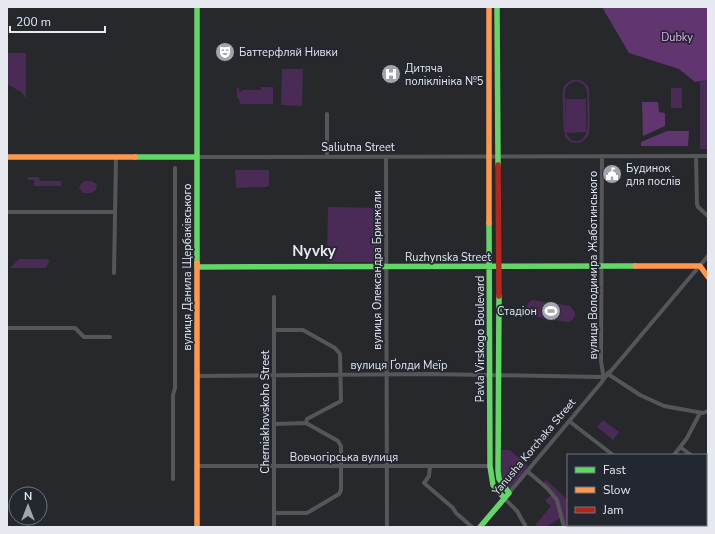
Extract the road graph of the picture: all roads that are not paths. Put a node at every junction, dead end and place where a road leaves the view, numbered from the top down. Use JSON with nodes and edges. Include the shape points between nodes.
{"nodes":[{"id":1,"x":197,"y":7,"type":"edge"},
{"id":2,"x":489,"y":7,"type":"edge"},
{"id":3,"x":497,"y":7,"type":"edge"},
{"id":4,"x":327,"y":114,"type":"dead end"},
{"id":5,"x":602,"y":156,"type":"junction"},
{"id":6,"x":696,"y":156,"type":"junction"},
{"id":7,"x":708,"y":156,"type":"edge"},
{"id":8,"x":7,"y":157,"type":"edge"},
{"id":9,"x":116,"y":157,"type":"junction"},
{"id":10,"x":197,"y":157,"type":"junction"},
{"id":11,"x":327,"y":157,"type":"junction"},
{"id":12,"x":386,"y":157,"type":"junction"},
{"id":13,"x":489,"y":157,"type":"junction"},
{"id":14,"x":498,"y":157,"type":"junction"},
{"id":15,"x":176,"y":168,"type":"dead end"},
{"id":16,"x":7,"y":212,"type":"edge"},
{"id":17,"x":114,"y":212,"type":"junction"},
{"id":18,"x":708,"y":216,"type":"edge"},
{"id":19,"x":708,"y":256,"type":"edge"},
{"id":20,"x":490,"y":266,"type":"junction"},
{"id":21,"x":498,"y":266,"type":"junction"},
{"id":22,"x":601,"y":266,"type":"junction"},
{"id":23,"x":700,"y":266,"type":"junction"},
{"id":24,"x":197,"y":267,"type":"junction"},
{"id":25,"x":386,"y":267,"type":"junction"},
{"id":26,"x":114,"y":273,"type":"dead end"},
{"id":27,"x":708,"y":278,"type":"edge"},
{"id":28,"x":274,"y":297,"type":"dead end"},
{"id":29,"x":7,"y":328,"type":"edge"},
{"id":30,"x":274,"y":330,"type":"junction"},
{"id":31,"x":110,"y":337,"type":"dead end"},
{"id":32,"x":386,"y":374,"type":"junction"},
{"id":33,"x":274,"y":375,"type":"junction"},
{"id":34,"x":340,"y":375,"type":"junction"},
{"id":35,"x":490,"y":375,"type":"junction"},
{"id":36,"x":498,"y":375,"type":"junction"},
{"id":37,"x":198,"y":376,"type":"junction"},
{"id":38,"x":604,"y":376,"type":"junction"},
{"id":39,"x":708,"y":411,"type":"edge"},
{"id":40,"x":700,"y":412,"type":"junction"},
{"id":41,"x":569,"y":421,"type":"junction"},
{"id":42,"x":306,"y":423,"type":"junction"},
{"id":43,"x":274,"y":424,"type":"junction"},
{"id":44,"x":680,"y":447,"type":"junction"},
{"id":45,"x":612,"y":454,"type":"edge"},
{"id":46,"x":675,"y":454,"type":"edge"},
{"id":47,"x":690,"y":454,"type":"edge"},
{"id":48,"x":198,"y":466,"type":"junction"},
{"id":49,"x":274,"y":466,"type":"junction"},
{"id":50,"x":341,"y":466,"type":"junction"},
{"id":51,"x":387,"y":466,"type":"junction"},
{"id":52,"x":430,"y":466,"type":"junction"},
{"id":53,"x":490,"y":466,"type":"junction"},
{"id":54,"x":527,"y":471,"type":"junction"},
{"id":55,"x":173,"y":479,"type":"dead end"},
{"id":56,"x":509,"y":493,"type":"junction"},
{"id":57,"x":504,"y":498,"type":"junction"},
{"id":58,"x":274,"y":513,"type":"junction"},
{"id":59,"x":197,"y":527,"type":"edge"},
{"id":60,"x":274,"y":527,"type":"edge"},
{"id":61,"x":388,"y":527,"type":"edge"},
{"id":62,"x":472,"y":527,"type":"edge"},
{"id":63,"x":480,"y":527,"type":"edge"},
{"id":64,"x":526,"y":527,"type":"edge"},
{"id":65,"x":564,"y":527,"type":"edge"}],
"edges":[{"from":1,"to":10,"type":"street","name":"вулиця Данила Щербаківського"},
{"from":2,"to":13,"type":"street","name":"Pavla Virskogo Boulevard"},
{"from":3,"to":14,"type":"street","name":"Pavla Virskogo Boulevard"},
{"from":4,"to":11,"type":"street"},
{"from":5,"to":6,"type":"street","name":"Saliutna Street"},
{"from":5,"to":14,"type":"street","name":"Saliutna Street"},
{"from":5,"to":22,"type":"street","name":"вулиця Володимира Жаботинського"},
{"from":6,"to":7,"type":"street","name":"Saliutna Street"},
{"from":6,"to":18,"type":"street","via":[[697,204]]},
{"from":8,"to":9,"type":"street","name":"Saliutna Street"},
{"from":9,"to":10,"type":"street","name":"Saliutna Street"},
{"from":9,"to":17,"type":"street"},
{"from":10,"to":11,"type":"street","name":"Saliutna Street"},
{"from":10,"to":24,"type":"street","name":"вулиця Данила Щербаківського"},
{"from":11,"to":12,"type":"street","name":"Saliutna Street"},
{"from":12,"to":13,"type":"street","name":"Saliutna Street"},
{"from":12,"to":25,"type":"street","name":"вулиця Олександра Бринжали"},
{"from":13,"to":14,"type":"street","name":"Saliutna Street"},
{"from":13,"to":20,"type":"street","name":"Pavla Virskogo Boulevard"},
{"from":14,"to":21,"type":"street","name":"Pavla Virskogo Boulevard"},
{"from":15,"to":55,"type":"street"},
{"from":16,"to":17,"type":"street"},
{"from":17,"to":26,"type":"street"},
{"from":19,"to":23,"type":"street","name":"Yanusha Korchaka Street"},
{"from":20,"to":21,"type":"street","name":"Ruzhynska Street"},
{"from":20,"to":25,"type":"street","name":"Ruzhynska Street"},
{"from":20,"to":35,"type":"street","name":"Pavla Virskogo Boulevard"},
{"from":21,"to":22,"type":"street","name":"Ruzhynska Street"},
{"from":21,"to":36,"type":"street","name":"Pavla Virskogo Boulevard"},
{"from":22,"to":23,"type":"street","name":"Ruzhynska Street"},
{"from":22,"to":38,"type":"street","name":"вулиця Володимира Жаботинського","via":[[601,361]]},
{"from":23,"to":27,"type":"street"},
{"from":23,"to":38,"type":"street","name":"Yanusha Korchaka Street"},
{"from":24,"to":25,"type":"street","name":"Ruzhynska Street"},
{"from":24,"to":37,"type":"street","name":"вулиця Данила Щербаківського"},
{"from":25,"to":32,"type":"street","name":"вулиця Олександра Бринжали"},
{"from":28,"to":30,"type":"street","name":"Cherniakhovskoho Street"},
{"from":29,"to":31,"type":"street","via":[[75,328],[84,336]]},
{"from":30,"to":33,"type":"street","name":"Cherniakhovskoho Street"},
{"from":30,"to":34,"type":"street","via":[[303,330],[335,348],[340,354]]},
{"from":32,"to":34,"type":"street","name":"вулиця Ґолди Меїр"},
{"from":32,"to":35,"type":"street","name":"вулиця Ґолди Меїр"},
{"from":32,"to":51,"type":"street","name":"вулиця Олександра Бринжали"},
{"from":33,"to":34,"type":"street","name":"вулиця Ґолди Меїр"},
{"from":33,"to":37,"type":"street","name":"вулиця Ґолди Меїр"},
{"from":33,"to":43,"type":"street","name":"Cherniakhovskoho Street"},
{"from":34,"to":42,"type":"street","via":[[341,401],[307,419]]},
{"from":35,"to":36,"type":"street","name":"вулиця Ґолди Меїр"},
{"from":35,"to":53,"type":"street","name":"Pavla Virskogo Boulevard"},
{"from":36,"to":38,"type":"street","name":"вулиця Ґолди Меїр"},
{"from":36,"to":56,"type":"street","name":"Pavla Virskogo Boulevard","via":[[498,471],[499,479]]},
{"from":37,"to":48,"type":"street","name":"вулиця Данила Щербаківського"},
{"from":38,"to":40,"type":"street","via":[[664,406]]},
{"from":38,"to":41,"type":"street","name":"Yanusha Korchaka Street"},
{"from":39,"to":40,"type":"street"},
{"from":40,"to":44,"type":"street"},
{"from":41,"to":45,"type":"street"},
{"from":41,"to":54,"type":"street","name":"Yanusha Korchaka Street"},
{"from":42,"to":43,"type":"street"},
{"from":42,"to":50,"type":"street","via":[[338,441],[341,446]]},
{"from":43,"to":49,"type":"street","name":"Cherniakhovskoho Street"},
{"from":44,"to":46,"type":"street"},
{"from":44,"to":47,"type":"street"},
{"from":48,"to":49,"type":"street","name":"Вовчогірська вулиця"},
{"from":48,"to":59,"type":"street","name":"вулиця Данила Щербаківського"},
{"from":49,"to":50,"type":"street","name":"Вовчогірська вулиця"},
{"from":49,"to":58,"type":"street","name":"Cherniakhovskoho Street"},
{"from":50,"to":51,"type":"street","name":"Вовчогірська вулиця"},
{"from":50,"to":58,"type":"street","via":[[339,494],[307,513]]},
{"from":51,"to":52,"type":"street","name":"Вовчогірська вулиця"},
{"from":51,"to":61,"type":"street","name":"вулиця Олександра Бринжали"},
{"from":52,"to":53,"type":"street","name":"Вовчогірська вулиця"},
{"from":52,"to":62,"type":"street","via":[[429,476],[424,483]]},
{"from":53,"to":57,"type":"street","name":"Pavla Virskogo Boulevard","via":[[493,485]]},
{"from":54,"to":56,"type":"street","name":"Yanusha Korchaka Street"},
{"from":54,"to":65,"type":"street","via":[[557,500]]},
{"from":56,"to":57,"type":"street","name":"Yanusha Korchaka Street"},
{"from":57,"to":63,"type":"street","name":"Yanusha Korchaka Street"},
{"from":57,"to":64,"type":"street","via":[[517,511]]},
{"from":58,"to":60,"type":"street","name":"Cherniakhovskoho Street"}]}
